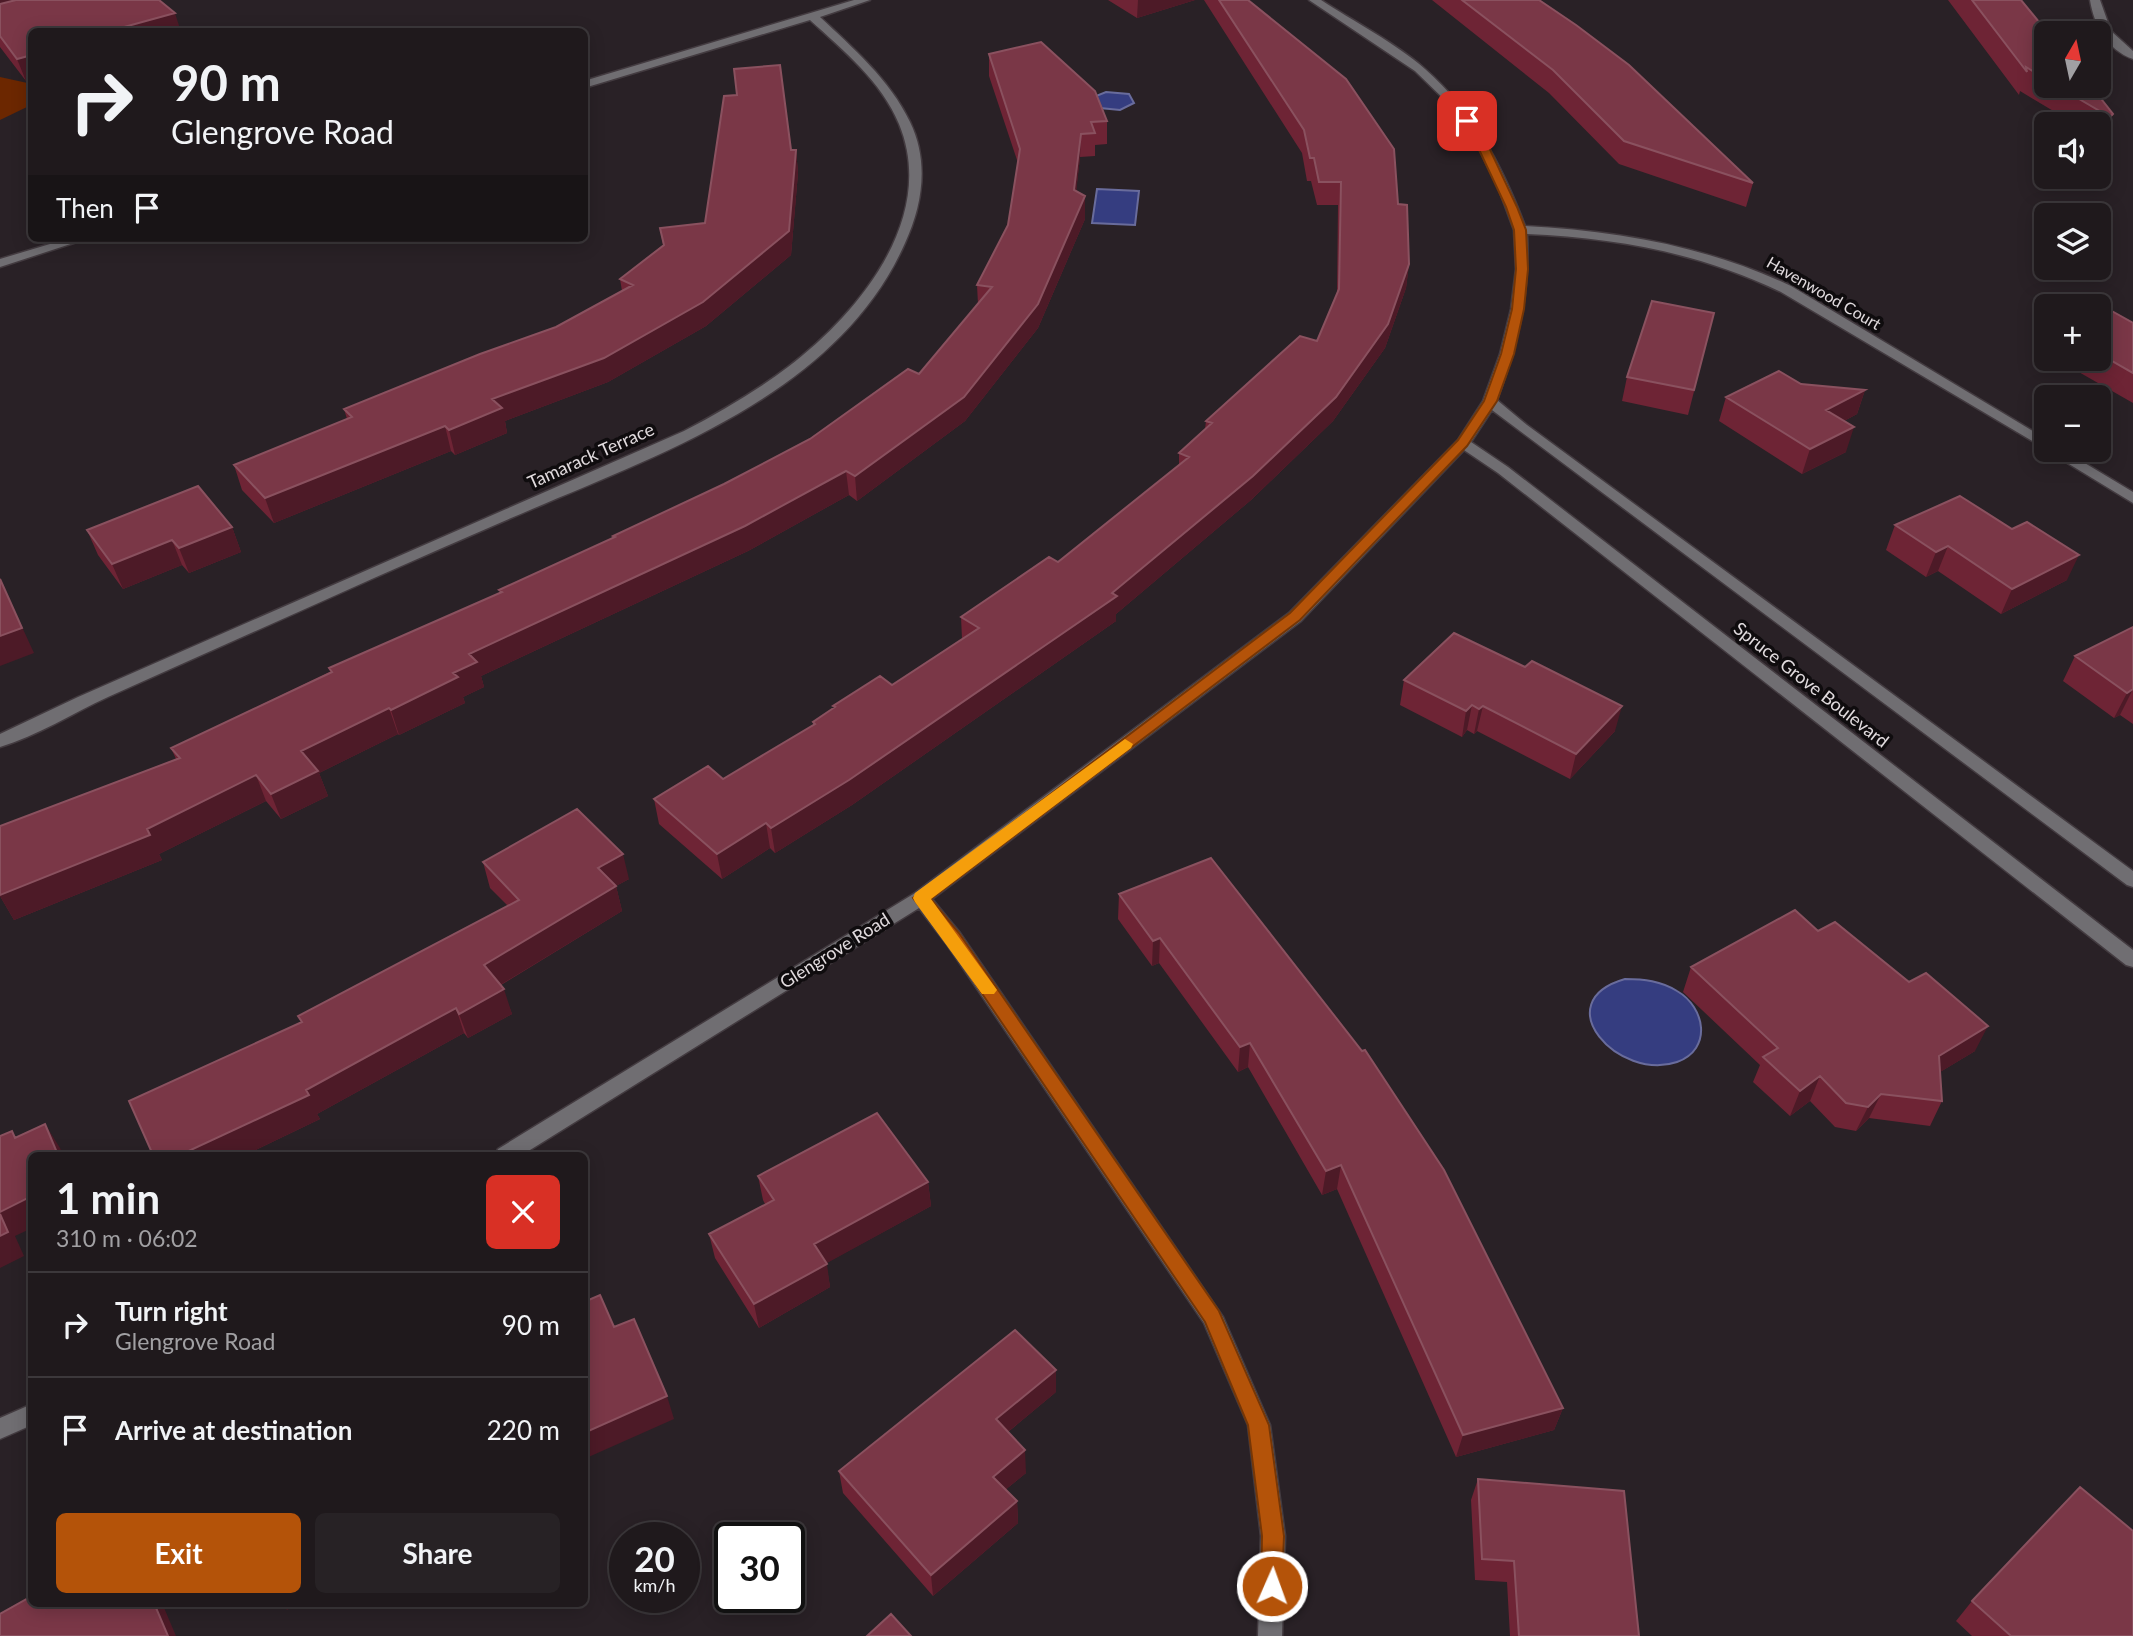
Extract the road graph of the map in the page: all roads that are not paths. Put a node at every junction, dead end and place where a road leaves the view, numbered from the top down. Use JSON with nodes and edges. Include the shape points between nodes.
{"nodes":[{"id":1,"x":865,"y":0,"type":"edge"},
{"id":2,"x":1314,"y":0,"type":"edge"},
{"id":3,"x":2095,"y":0,"type":"edge"},
{"id":4,"x":811,"y":16,"type":"junction"},
{"id":5,"x":2133,"y":56,"type":"edge"},
{"id":6,"x":588,"y":84,"type":"edge"},
{"id":7,"x":1520,"y":230,"type":"junction"},
{"id":8,"x":70,"y":242,"type":"edge"},
{"id":9,"x":0,"y":263,"type":"edge"},
{"id":10,"x":1490,"y":401,"type":"junction"},
{"id":11,"x":2034,"y":438,"type":"edge"},
{"id":12,"x":1462,"y":443,"type":"junction"},
{"id":13,"x":2073,"y":462,"type":"edge"},
{"id":14,"x":2133,"y":498,"type":"edge"},
{"id":15,"x":0,"y":741,"type":"edge"},
{"id":16,"x":2133,"y":880,"type":"edge"},
{"id":17,"x":921,"y":898,"type":"junction"},
{"id":18,"x":2133,"y":960,"type":"edge"},
{"id":19,"x":510,"y":1152,"type":"edge"},
{"id":20,"x":28,"y":1416,"type":"edge"},
{"id":21,"x":0,"y":1429,"type":"edge"},
{"id":22,"x":1270,"y":1636,"type":"edge"}],
"edges":[{"from":1,"to":4,"type":"street"},
{"from":2,"to":7,"type":"street","name":"Glengrove Road","via":[[1419,69],[1453,102],[1481,141]]},
{"from":3,"to":5,"type":"street","via":[[2108,38]]},
{"from":4,"to":6,"type":"street"},
{"from":4,"to":15,"type":"street","name":"Tamarack Terrace","via":[[870,70],[910,134],[916,167],[913,203],[898,244],[879,281],[845,323],[792,370],[716,420]]},
{"from":7,"to":10,"type":"street","name":"Glengrove Road","via":[[1518,309]]},
{"from":7,"to":11,"type":"street","name":"Havenwood Court","via":[[1641,240],[1744,268]]},
{"from":8,"to":9,"type":"street"},
{"from":10,"to":12,"type":"street","name":"Glengrove Road"},
{"from":10,"to":16,"type":"street","name":"Spruce Grove Boulevard"},
{"from":12,"to":17,"type":"street","name":"Glengrove Road","via":[[1295,617]]},
{"from":12,"to":18,"type":"street","name":"Spruce Grove Boulevard","via":[[1503,470]]},
{"from":13,"to":14,"type":"street"},
{"from":17,"to":19,"type":"street","name":"Glengrove Road"},
{"from":17,"to":22,"type":"street","via":[[1212,1317],[1259,1425],[1273,1536]]},
{"from":20,"to":21,"type":"street"}]}
